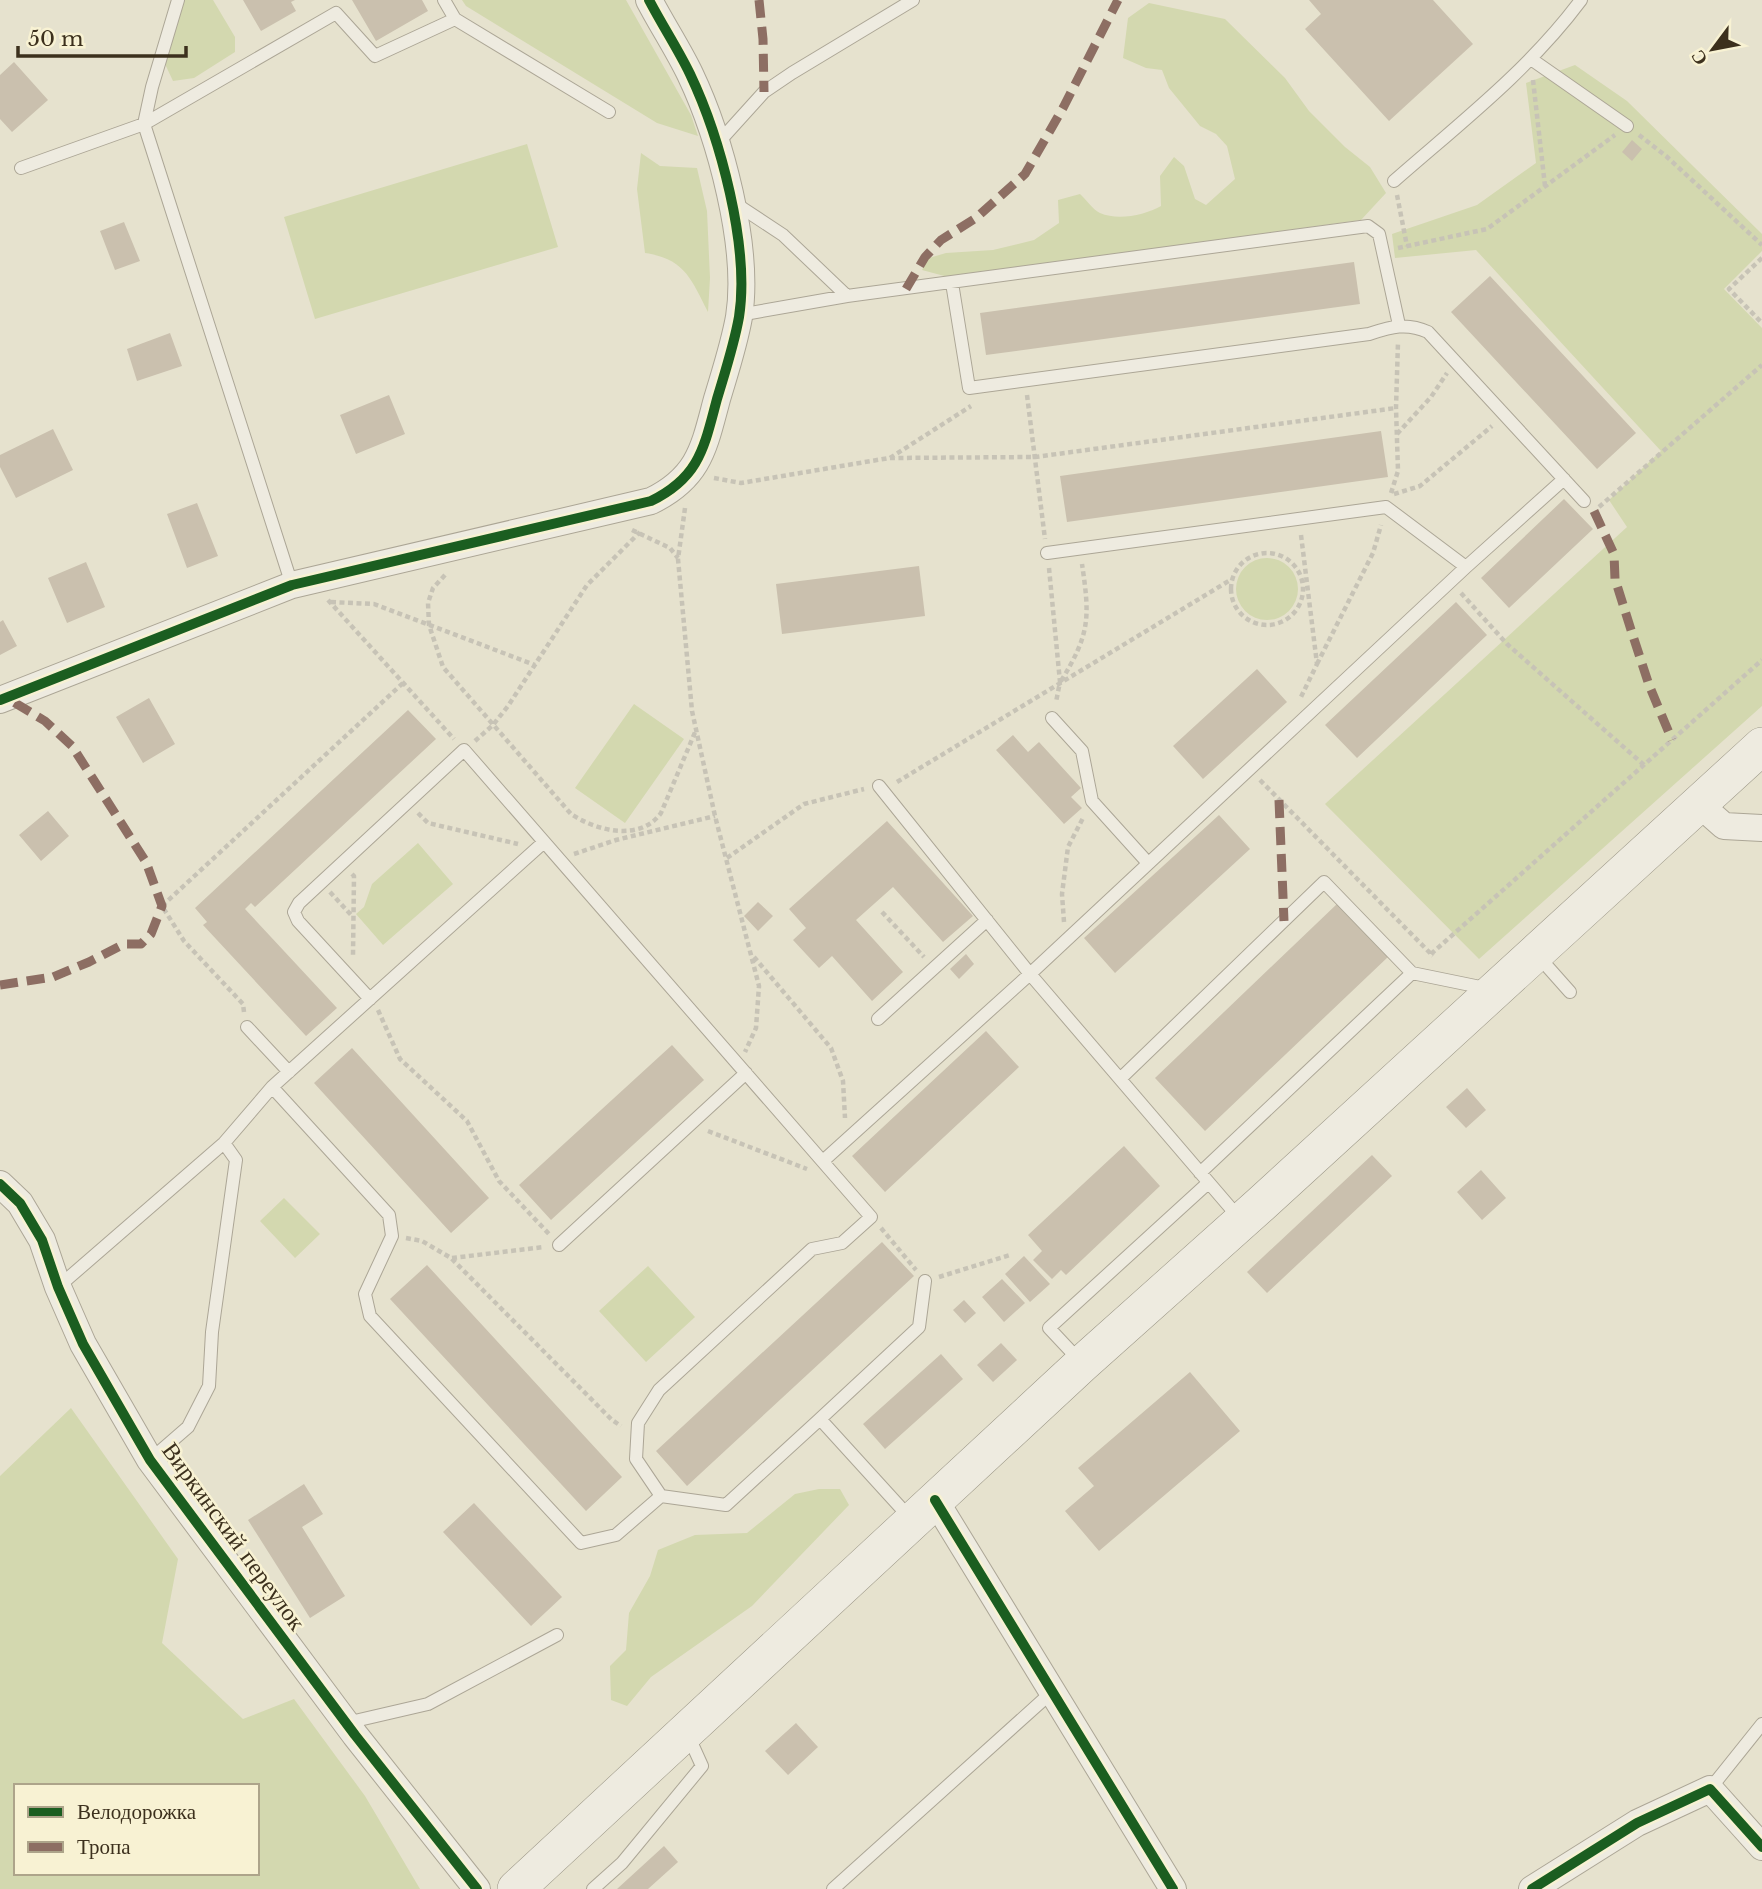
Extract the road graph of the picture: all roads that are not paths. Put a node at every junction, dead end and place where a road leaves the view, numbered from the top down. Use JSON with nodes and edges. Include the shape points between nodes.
{"nodes":[{"id":1,"x":178,"y":0,"type":"edge"},
{"id":2,"x":444,"y":0,"type":"edge"},
{"id":3,"x":649,"y":0,"type":"edge"},
{"id":4,"x":913,"y":0,"type":"edge"},
{"id":5,"x":1581,"y":0,"type":"edge"},
{"id":6,"x":455,"y":19,"type":"junction"},
{"id":7,"x":1531,"y":59,"type":"junction"},
{"id":8,"x":608,"y":111,"type":"dead end"},
{"id":9,"x":144,"y":124,"type":"junction"},
{"id":10,"x":1628,"y":126,"type":"road end"},
{"id":11,"x":717,"y":145,"type":"junction"},
{"id":12,"x":21,"y":168,"type":"dead end"},
{"id":13,"x":1394,"y":181,"type":"road end"},
{"id":14,"x":733,"y":201,"type":"junction"},
{"id":15,"x":952,"y":283,"type":"junction"},
{"id":16,"x":847,"y":296,"type":"junction"},
{"id":17,"x":739,"y":315,"type":"junction"},
{"id":18,"x":1399,"y":326,"type":"junction"},
{"id":19,"x":1564,"y":479,"type":"junction"},
{"id":20,"x":1584,"y":501,"type":"road end"},
{"id":21,"x":1047,"y":553,"type":"dead end"},
{"id":22,"x":1466,"y":567,"type":"junction"},
{"id":23,"x":302,"y":583,"type":"junction"},
{"id":24,"x":0,"y":701,"type":"edge"},
{"id":25,"x":1052,"y":718,"type":"dead end"},
{"id":26,"x":1762,"y":746,"type":"edge"},
{"id":27,"x":879,"y":786,"type":"road end"},
{"id":28,"x":1699,"y":804,"type":"junction"},
{"id":29,"x":1762,"y":828,"type":"edge"},
{"id":30,"x":544,"y":842,"type":"junction"},
{"id":31,"x":1148,"y":863,"type":"junction"},
{"id":32,"x":987,"y":920,"type":"junction"},
{"id":33,"x":1535,"y":953,"type":"junction"},
{"id":34,"x":1412,"y":973,"type":"junction"},
{"id":35,"x":1030,"y":974,"type":"junction"},
{"id":36,"x":1495,"y":990,"type":"junction"},
{"id":37,"x":1570,"y":992,"type":"dead end"},
{"id":38,"x":370,"y":999,"type":"junction"},
{"id":39,"x":878,"y":1019,"type":"dead end"},
{"id":40,"x":247,"y":1027,"type":"road end"},
{"id":41,"x":742,"y":1069,"type":"junction"},
{"id":42,"x":289,"y":1072,"type":"junction"},
{"id":43,"x":1120,"y":1079,"type":"junction"},
{"id":44,"x":272,"y":1087,"type":"junction"},
{"id":45,"x":224,"y":1143,"type":"junction"},
{"id":46,"x":827,"y":1165,"type":"junction"},
{"id":47,"x":1204,"y":1178,"type":"junction"},
{"id":48,"x":0,"y":1184,"type":"edge"},
{"id":49,"x":1242,"y":1221,"type":"junction"},
{"id":50,"x":559,"y":1245,"type":"road end"},
{"id":51,"x":925,"y":1281,"type":"road end"},
{"id":52,"x":58,"y":1287,"type":"junction"},
{"id":53,"x":1082,"y":1364,"type":"junction"},
{"id":54,"x":820,"y":1419,"type":"junction"},
{"id":55,"x":150,"y":1460,"type":"junction"},
{"id":56,"x":661,"y":1496,"type":"junction"},
{"id":57,"x":924,"y":1510,"type":"junction"},
{"id":58,"x":557,"y":1635,"type":"dead end"},
{"id":59,"x":1053,"y":1691,"type":"junction"},
{"id":60,"x":346,"y":1723,"type":"junction"},
{"id":61,"x":1762,"y":1724,"type":"edge"},
{"id":62,"x":686,"y":1731,"type":"junction"},
{"id":63,"x":1710,"y":1789,"type":"junction"},
{"id":64,"x":1762,"y":1847,"type":"edge"},
{"id":65,"x":477,"y":1889,"type":"edge"},
{"id":66,"x":516,"y":1889,"type":"edge"},
{"id":67,"x":593,"y":1889,"type":"edge"},
{"id":68,"x":833,"y":1889,"type":"edge"},
{"id":69,"x":1173,"y":1889,"type":"edge"},
{"id":70,"x":1532,"y":1889,"type":"edge"}],
"edges":[{"from":1,"to":9,"type":"lane"},
{"from":2,"to":6,"type":"lane"},
{"from":3,"to":11,"type":"street","via":[[691,75]]},
{"from":4,"to":11,"type":"lane","via":[[764,92]]},
{"from":5,"to":7,"type":"lane"},
{"from":6,"to":8,"type":"lane"},
{"from":6,"to":9,"type":"lane","via":[[375,56],[336,13]]},
{"from":7,"to":10,"type":"lane"},
{"from":7,"to":13,"type":"lane"},
{"from":9,"to":12,"type":"lane"},
{"from":9,"to":23,"type":"lane"},
{"from":11,"to":14,"type":"street"},
{"from":14,"to":16,"type":"lane","via":[[783,234]]},
{"from":14,"to":17,"type":"street","via":[[741,272]]},
{"from":15,"to":16,"type":"lane"},
{"from":15,"to":18,"type":"lane","via":[[1368,226],[1379,234]]},
{"from":15,"to":18,"type":"lane","via":[[969,388],[1369,334]]},
{"from":16,"to":17,"type":"lane"},
{"from":17,"to":23,"type":"street","via":[[702,454],[673,491]]},
{"from":18,"to":19,"type":"lane","via":[[1428,332]]},
{"from":19,"to":20,"type":"lane"},
{"from":19,"to":22,"type":"lane"},
{"from":21,"to":22,"type":"lane","via":[[1386,507]]},
{"from":22,"to":31,"type":"lane"},
{"from":23,"to":24,"type":"street"},
{"from":25,"to":31,"type":"lane","via":[[1082,751],[1092,801]]},
{"from":26,"to":28,"type":"main road"},
{"from":27,"to":32,"type":"lane"},
{"from":28,"to":29,"type":"street","via":[[1724,825]]},
{"from":28,"to":33,"type":"main road"},
{"from":30,"to":38,"type":"lane"},
{"from":30,"to":38,"type":"lane","via":[[464,750],[294,912]]},
{"from":30,"to":41,"type":"lane"},
{"from":31,"to":35,"type":"lane"},
{"from":32,"to":35,"type":"lane"},
{"from":32,"to":39,"type":"lane"},
{"from":33,"to":36,"type":"main road"},
{"from":33,"to":37,"type":"lane"},
{"from":34,"to":36,"type":"lane"},
{"from":34,"to":43,"type":"lane","via":[[1324,882]]},
{"from":34,"to":47,"type":"lane"},
{"from":35,"to":43,"type":"lane"},
{"from":35,"to":46,"type":"lane","via":[[846,1139]]},
{"from":36,"to":49,"type":"main road"},
{"from":38,"to":42,"type":"lane"},
{"from":40,"to":42,"type":"lane"},
{"from":41,"to":46,"type":"lane"},
{"from":41,"to":50,"type":"lane","via":[[694,1121]]},
{"from":42,"to":44,"type":"lane"},
{"from":43,"to":47,"type":"lane"},
{"from":44,"to":45,"type":"lane"},
{"from":44,"to":56,"type":"lane","via":[[389,1215],[392,1236],[365,1294],[370,1316],[581,1543],[616,1535]]},
{"from":45,"to":52,"type":"lane"},
{"from":45,"to":55,"type":"lane","via":[[236,1160],[209,1386],[188,1427]]},
{"from":46,"to":56,"type":"lane","via":[[871,1217],[842,1243],[812,1249],[660,1390],[638,1423],[636,1460]]},
{"from":47,"to":49,"type":"lane"},
{"from":47,"to":53,"type":"lane","via":[[1049,1328]]},
{"from":48,"to":52,"type":"street","name":"Виркинский переулок","via":[[20,1203],[41,1240]]},
{"from":49,"to":53,"type":"main road"},
{"from":51,"to":54,"type":"lane","via":[[919,1328]]},
{"from":52,"to":55,"type":"street","name":"Виркинский переулок","via":[[83,1343]]},
{"from":53,"to":57,"type":"main road"},
{"from":54,"to":56,"type":"lane","via":[[726,1505]]},
{"from":54,"to":57,"type":"lane"},
{"from":55,"to":60,"type":"street","name":"Виркинский переулок"},
{"from":57,"to":59,"type":"street"},
{"from":57,"to":62,"type":"main road"},
{"from":58,"to":60,"type":"lane","via":[[428,1704]]},
{"from":59,"to":68,"type":"lane"},
{"from":59,"to":69,"type":"street"},
{"from":60,"to":65,"type":"street","name":"Виркинский переулок"},
{"from":61,"to":63,"type":"lane"},
{"from":62,"to":66,"type":"main road"},
{"from":62,"to":67,"type":"lane","via":[[702,1766],[622,1863]]},
{"from":63,"to":64,"type":"street"},
{"from":63,"to":70,"type":"street","via":[[1637,1823]]}]}
